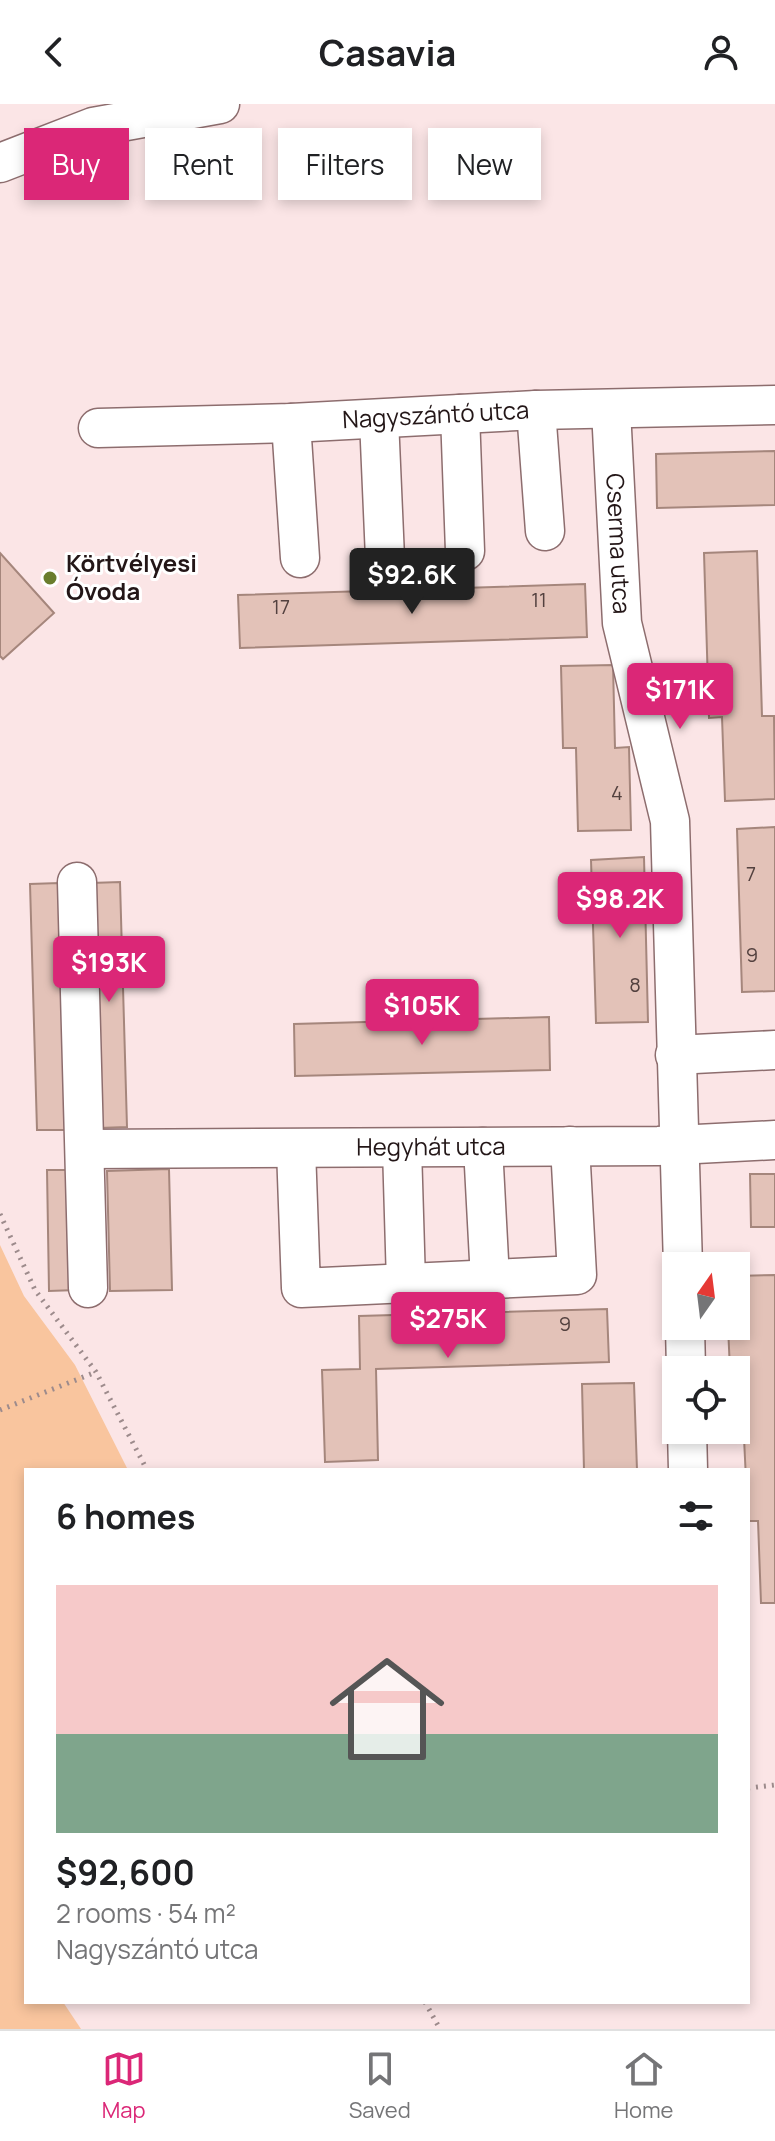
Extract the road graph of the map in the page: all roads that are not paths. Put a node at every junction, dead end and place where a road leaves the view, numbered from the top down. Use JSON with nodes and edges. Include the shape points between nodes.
{"nodes":[{"id":1,"x":220,"y":104,"type":"edge"},
{"id":2,"x":0,"y":163,"type":"edge"},
{"id":3,"x":775,"y":405,"type":"edge"},
{"id":4,"x":536,"y":410,"type":"junction"},
{"id":5,"x":611,"y":410,"type":"junction"},
{"id":6,"x":460,"y":414,"type":"junction"},
{"id":7,"x":379,"y":419,"type":"junction"},
{"id":8,"x":291,"y":423,"type":"junction"},
{"id":9,"x":98,"y":428,"type":"dead end"},
{"id":10,"x":545,"y":531,"type":"dead end"},
{"id":11,"x":465,"y":551,"type":"dead end"},
{"id":12,"x":300,"y":558,"type":"dead end"},
{"id":13,"x":385,"y":558,"type":"dead end"},
{"id":14,"x":77,"y":882,"type":"dead end"},
{"id":15,"x":775,"y":1050,"type":"edge"},
{"id":16,"x":675,"y":1055,"type":"junction"},
{"id":17,"x":775,"y":1140,"type":"edge"},
{"id":18,"x":680,"y":1145,"type":"junction"},
{"id":19,"x":570,"y":1146,"type":"junction"},
{"id":20,"x":483,"y":1147,"type":"junction"},
{"id":21,"x":402,"y":1148,"type":"junction"},
{"id":22,"x":87,"y":1149,"type":"junction"},
{"id":23,"x":296,"y":1149,"type":"junction"},
{"id":24,"x":683,"y":1252,"type":"edge"},
{"id":25,"x":490,"y":1279,"type":"junction"},
{"id":26,"x":406,"y":1283,"type":"junction"},
{"id":27,"x":88,"y":1288,"type":"dead end"},
{"id":28,"x":687,"y":1444,"type":"edge"},
{"id":29,"x":688,"y":1468,"type":"edge"}],
"edges":[{"from":1,"to":2,"type":"street","via":[[93,127]]},
{"from":3,"to":5,"type":"street","name":"Nagyszántó utca"},
{"from":4,"to":5,"type":"street","name":"Nagyszántó utca"},
{"from":4,"to":6,"type":"street","name":"Nagyszántó utca"},
{"from":4,"to":10,"type":"street"},
{"from":5,"to":16,"type":"street","name":"Cserma utca","via":[[622,623],[670,821]]},
{"from":6,"to":7,"type":"street","name":"Nagyszántó utca"},
{"from":6,"to":11,"type":"street"},
{"from":7,"to":8,"type":"street","name":"Nagyszántó utca"},
{"from":7,"to":13,"type":"street"},
{"from":8,"to":9,"type":"street","name":"Nagyszántó utca"},
{"from":8,"to":12,"type":"street"},
{"from":14,"to":22,"type":"street"},
{"from":15,"to":16,"type":"street"},
{"from":16,"to":18,"type":"street","name":"Cserma utca"},
{"from":17,"to":18,"type":"street","name":"Hegyhát utca"},
{"from":18,"to":19,"type":"street","name":"Hegyhát utca"},
{"from":18,"to":24,"type":"street","name":"Cserma utca"},
{"from":19,"to":20,"type":"street","name":"Hegyhát utca"},
{"from":19,"to":25,"type":"street","via":[[577,1275]]},
{"from":20,"to":21,"type":"street","name":"Hegyhát utca"},
{"from":20,"to":25,"type":"street"},
{"from":21,"to":23,"type":"street","name":"Hegyhát utca"},
{"from":21,"to":26,"type":"street"},
{"from":22,"to":23,"type":"street","name":"Hegyhát utca"},
{"from":22,"to":27,"type":"street"},
{"from":23,"to":26,"type":"street","via":[[301,1288]]},
{"from":25,"to":26,"type":"street"},
{"from":28,"to":29,"type":"street"}]}
